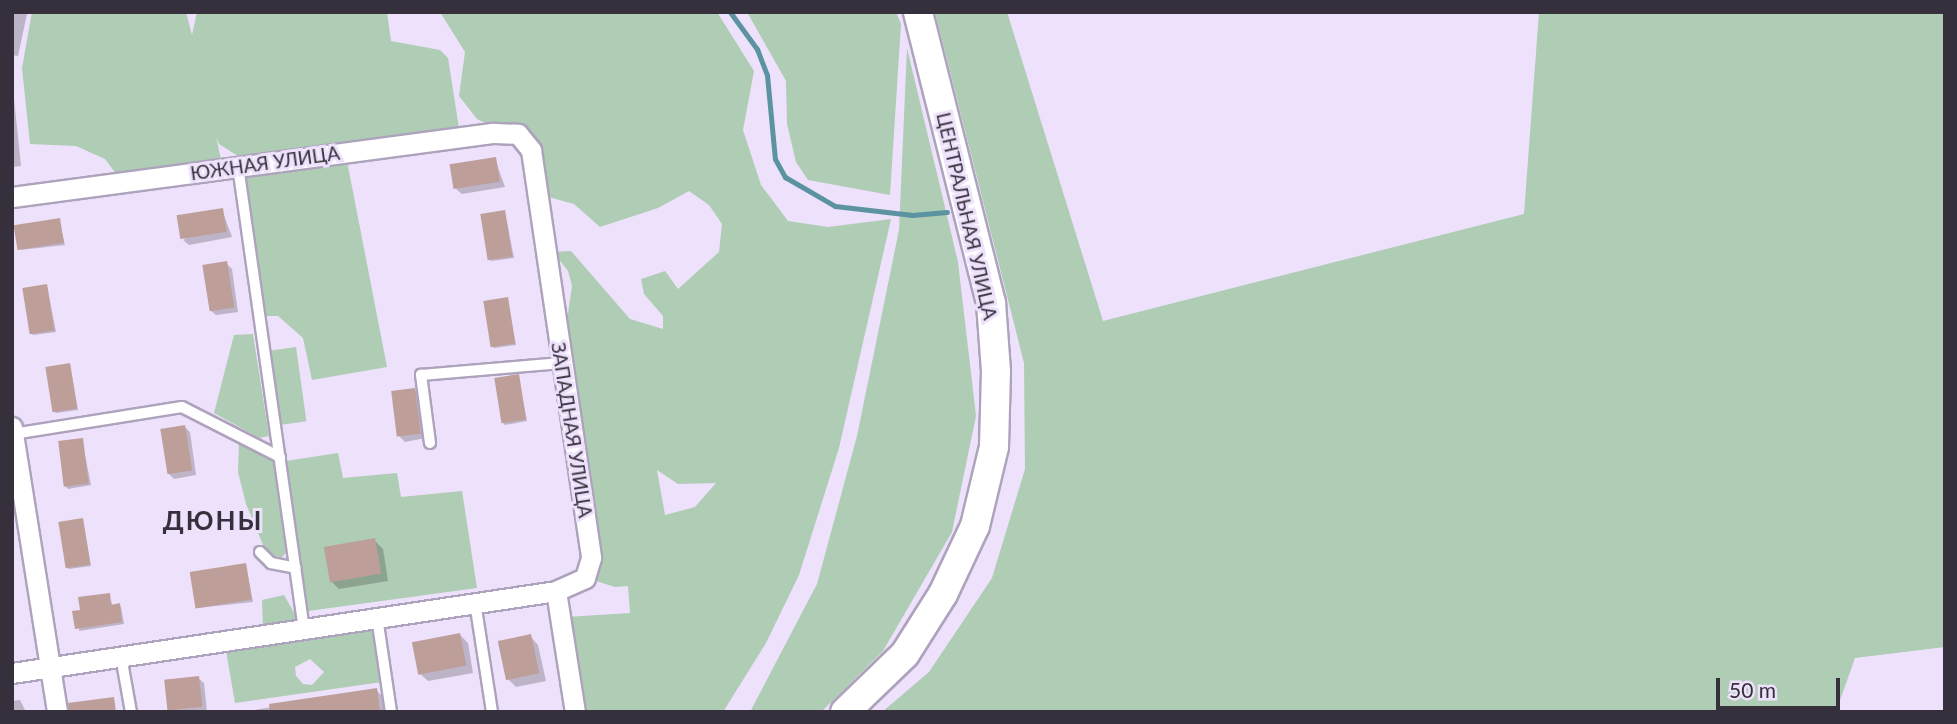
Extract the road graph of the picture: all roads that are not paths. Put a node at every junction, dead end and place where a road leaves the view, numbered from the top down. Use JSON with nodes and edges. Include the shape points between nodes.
{"nodes":[{"id":1,"x":918,"y":12,"type":"edge"},
{"id":2,"x":517,"y":134,"type":"joint"},
{"id":3,"x":238,"y":166,"type":"junction"},
{"id":4,"x":12,"y":197,"type":"edge"},
{"id":5,"x":561,"y":363,"type":"junction"},
{"id":6,"x":13,"y":430,"type":"edge"},
{"id":7,"x":430,"y":443,"type":"dead end"},
{"id":8,"x":279,"y":457,"type":"junction"},
{"id":9,"x":260,"y":552,"type":"dead end"},
{"id":10,"x":296,"y":568,"type":"junction"},
{"id":11,"x":556,"y":591,"type":"junction"},
{"id":12,"x":475,"y":602,"type":"junction"},
{"id":13,"x":377,"y":617,"type":"junction"},
{"id":14,"x":304,"y":628,"type":"junction"},
{"id":15,"x":121,"y":656,"type":"junction"},
{"id":16,"x":50,"y":667,"type":"junction"},
{"id":17,"x":12,"y":673,"type":"edge"},
{"id":18,"x":57,"y":712,"type":"edge"},
{"id":19,"x":131,"y":712,"type":"edge"},
{"id":20,"x":391,"y":712,"type":"edge"},
{"id":21,"x":492,"y":712,"type":"edge"},
{"id":22,"x":575,"y":712,"type":"edge"},
{"id":23,"x":845,"y":712,"type":"edge"}],
"edges":[{"from":1,"to":23,"type":"main road","name":"ЦЕНТРАЛЬНАЯ УЛИЦА","via":[[991,303],[996,371],[994,447],[975,527],[943,594],[905,654]]},
{"from":2,"to":3,"type":"street","name":"ЮЖНАЯ УЛИЦА","via":[[494,133]]},
{"from":2,"to":5,"type":"street","name":"ЗАПАДНАЯ УЛИЦА","via":[[531,150]]},
{"from":3,"to":4,"type":"street","name":"ЮЖНАЯ УЛИЦА"},
{"from":3,"to":8,"type":"lane"},
{"from":5,"to":7,"type":"lane","via":[[421,375]]},
{"from":5,"to":11,"type":"street","name":"ЗАПАДНАЯ УЛИЦА","via":[[591,558],[585,578]]},
{"from":6,"to":8,"type":"lane","via":[[182,407]]},
{"from":6,"to":16,"type":"street"},
{"from":8,"to":10,"type":"lane"},
{"from":9,"to":10,"type":"lane","via":[[271,563]]},
{"from":10,"to":14,"type":"lane"},
{"from":11,"to":12,"type":"street"},
{"from":11,"to":22,"type":"street"},
{"from":12,"to":13,"type":"street"},
{"from":12,"to":21,"type":"lane"},
{"from":13,"to":14,"type":"street"},
{"from":13,"to":20,"type":"lane"},
{"from":14,"to":15,"type":"street"},
{"from":15,"to":16,"type":"street"},
{"from":15,"to":19,"type":"lane"},
{"from":16,"to":17,"type":"street"},
{"from":16,"to":18,"type":"street"}]}
